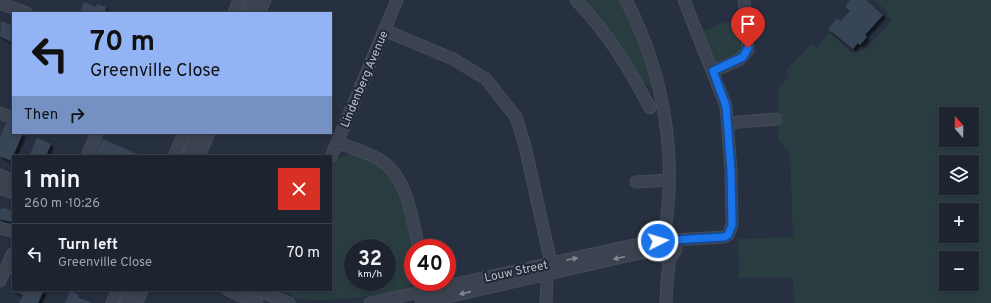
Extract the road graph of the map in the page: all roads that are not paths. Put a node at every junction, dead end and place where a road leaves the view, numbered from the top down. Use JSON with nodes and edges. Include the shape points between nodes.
{"nodes":[{"id":1,"x":239,"y":0,"type":"edge"},
{"id":2,"x":253,"y":0,"type":"edge"},
{"id":3,"x":265,"y":0,"type":"edge"},
{"id":4,"x":397,"y":0,"type":"edge"},
{"id":5,"x":576,"y":0,"type":"edge"},
{"id":6,"x":626,"y":0,"type":"edge"},
{"id":7,"x":684,"y":0,"type":"edge"},
{"id":8,"x":744,"y":0,"type":"edge"},
{"id":9,"x":0,"y":3,"type":"edge"},
{"id":10,"x":24,"y":12,"type":"edge"},
{"id":11,"x":234,"y":12,"type":"edge"},
{"id":12,"x":248,"y":12,"type":"edge"},
{"id":13,"x":259,"y":12,"type":"edge"},
{"id":14,"x":384,"y":30,"type":"junction"},
{"id":15,"x":713,"y":71,"type":"junction"},
{"id":16,"x":650,"y":108,"type":"dead end"},
{"id":17,"x":0,"y":113,"type":"edge"},
{"id":18,"x":12,"y":118,"type":"edge"},
{"id":19,"x":776,"y":119,"type":"dead end"},
{"id":20,"x":727,"y":123,"type":"junction"},
{"id":21,"x":97,"y":134,"type":"edge"},
{"id":22,"x":184,"y":134,"type":"edge"},
{"id":23,"x":197,"y":134,"type":"edge"},
{"id":24,"x":209,"y":134,"type":"edge"},
{"id":25,"x":338,"y":142,"type":"junction"},
{"id":26,"x":86,"y":155,"type":"edge"},
{"id":27,"x":174,"y":155,"type":"edge"},
{"id":28,"x":188,"y":155,"type":"edge"},
{"id":29,"x":199,"y":155,"type":"edge"},
{"id":30,"x":332,"y":155,"type":"edge"},
{"id":31,"x":0,"y":175,"type":"edge"},
{"id":32,"x":669,"y":180,"type":"junction"},
{"id":33,"x":12,"y":181,"type":"edge"},
{"id":34,"x":636,"y":182,"type":"dead end"},
{"id":35,"x":0,"y":188,"type":"edge"},
{"id":36,"x":12,"y":193,"type":"edge"},
{"id":37,"x":0,"y":228,"type":"edge"},
{"id":38,"x":12,"y":231,"type":"edge"},
{"id":39,"x":417,"y":239,"type":"edge"},
{"id":40,"x":667,"y":246,"type":"junction"},
{"id":41,"x":12,"y":255,"type":"edge"},
{"id":42,"x":551,"y":263,"type":"junction"},
{"id":43,"x":546,"y":274,"type":"junction"},
{"id":44,"x":0,"y":281,"type":"edge"},
{"id":45,"x":118,"y":291,"type":"edge"},
{"id":46,"x":131,"y":291,"type":"edge"},
{"id":47,"x":142,"y":291,"type":"edge"},
{"id":48,"x":230,"y":291,"type":"edge"},
{"id":49,"x":260,"y":291,"type":"edge"},
{"id":50,"x":427,"y":294,"type":"edge"},
{"id":51,"x":272,"y":296,"type":"edge"},
{"id":52,"x":112,"y":303,"type":"edge"},
{"id":53,"x":126,"y":303,"type":"edge"},
{"id":54,"x":137,"y":303,"type":"edge"},
{"id":55,"x":257,"y":303,"type":"edge"},
{"id":56,"x":289,"y":303,"type":"edge"},
{"id":57,"x":370,"y":303,"type":"edge"},
{"id":58,"x":546,"y":303,"type":"edge"},
{"id":59,"x":666,"y":303,"type":"edge"}],
"edges":[{"from":1,"to":11,"type":"street"},
{"from":2,"to":12,"type":"street"},
{"from":3,"to":13,"type":"street"},
{"from":4,"to":14,"type":"street","name":"Lindenberg Avenue"},
{"from":5,"to":16,"type":"street","via":[[613,44]]},
{"from":6,"to":32,"type":"street","via":[[643,36],[658,83],[668,138]]},
{"from":7,"to":15,"type":"street"},
{"from":8,"to":15,"type":"street","via":[[748,50],[739,60]]},
{"from":9,"to":10,"type":"street"},
{"from":14,"to":25,"type":"street","name":"Lindenberg Avenue"},
{"from":14,"to":42,"type":"street","via":[[453,59],[486,79],[516,117]]},
{"from":15,"to":20,"type":"street","via":[[725,101]]},
{"from":17,"to":18,"type":"street"},
{"from":19,"to":20,"type":"street"},
{"from":20,"to":40,"type":"street","via":[[732,225],[728,235]]},
{"from":21,"to":26,"type":"street"},
{"from":22,"to":27,"type":"street"},
{"from":23,"to":28,"type":"street"},
{"from":24,"to":29,"type":"street"},
{"from":25,"to":30,"type":"street","name":"Lindenberg Avenue"},
{"from":25,"to":39,"type":"street","via":[[387,165],[407,194]]},
{"from":31,"to":33,"type":"street"},
{"from":32,"to":34,"type":"street"},
{"from":32,"to":40,"type":"street"},
{"from":35,"to":36,"type":"street"},
{"from":37,"to":38,"type":"street"},
{"from":42,"to":40,"type":"street","name":"Louw Street","one_way":true},
{"from":40,"to":43,"type":"street","name":"Louw Street","one_way":true},
{"from":40,"to":59,"type":"street"},
{"from":41,"to":44,"type":"street"},
{"from":42,"to":43,"type":"street"},
{"from":42,"to":50,"type":"street","name":"Louw Street"},
{"from":43,"to":50,"type":"street","name":"Louw Street","one_way":true},
{"from":43,"to":58,"type":"street"},
{"from":45,"to":52,"type":"street"},
{"from":46,"to":53,"type":"street"},
{"from":47,"to":54,"type":"street"},
{"from":48,"to":55,"type":"street"},
{"from":49,"to":51,"type":"street"},
{"from":50,"to":57,"type":"street","name":"Louw Street"},
{"from":51,"to":56,"type":"street"}]}
